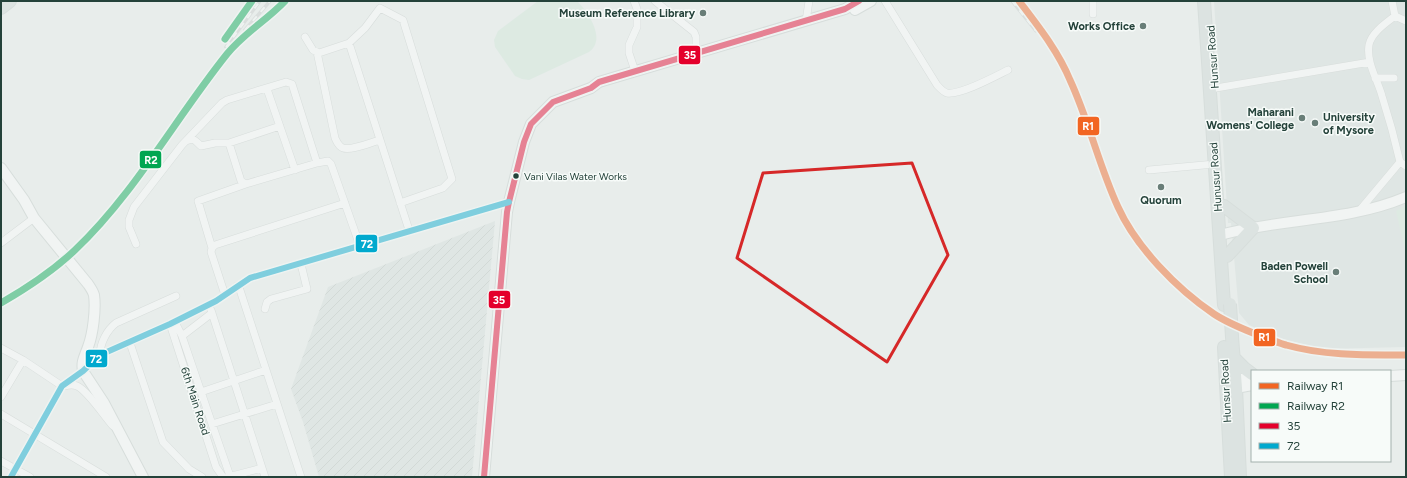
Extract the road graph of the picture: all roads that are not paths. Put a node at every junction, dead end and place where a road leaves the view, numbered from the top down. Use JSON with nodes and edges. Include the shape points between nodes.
{"nodes":[{"id":1,"x":10,"y":1,"type":"edge"},
{"id":2,"x":634,"y":1,"type":"edge"},
{"id":3,"x":655,"y":1,"type":"edge"},
{"id":4,"x":809,"y":1,"type":"edge"},
{"id":5,"x":859,"y":1,"type":"edge"},
{"id":6,"x":871,"y":1,"type":"edge"},
{"id":7,"x":885,"y":1,"type":"edge"},
{"id":8,"x":1093,"y":1,"type":"edge"},
{"id":9,"x":1204,"y":1,"type":"edge"},
{"id":10,"x":1209,"y":1,"type":"edge"},
{"id":11,"x":1392,"y":1,"type":"edge"},
{"id":12,"x":1,"y":8,"type":"edge"},
{"id":13,"x":1093,"y":14,"type":"dead end"},
{"id":14,"x":1395,"y":16,"type":"junction"},
{"id":15,"x":806,"y":21,"type":"junction"},
{"id":16,"x":1406,"y":21,"type":"edge"},
{"id":17,"x":305,"y":37,"type":"dead end"},
{"id":18,"x":696,"y":37,"type":"junction"},
{"id":19,"x":349,"y":43,"type":"junction"},
{"id":20,"x":317,"y":52,"type":"junction"},
{"id":21,"x":709,"y":52,"type":"junction"},
{"id":22,"x":697,"y":56,"type":"junction"},
{"id":23,"x":1370,"y":62,"type":"junction"},
{"id":24,"x":1008,"y":70,"type":"dead end"},
{"id":25,"x":636,"y":71,"type":"junction"},
{"id":26,"x":1375,"y":78,"type":"junction"},
{"id":27,"x":1394,"y":78,"type":"dead end"},
{"id":28,"x":591,"y":88,"type":"junction"},
{"id":29,"x":1212,"y":88,"type":"junction"},
{"id":30,"x":267,"y":89,"type":"junction"},
{"id":31,"x":280,"y":126,"type":"junction"},
{"id":32,"x":380,"y":140,"type":"junction"},
{"id":33,"x":186,"y":141,"type":"junction"},
{"id":34,"x":229,"y":143,"type":"junction"},
{"id":35,"x":317,"y":163,"type":"junction"},
{"id":36,"x":1215,"y":164,"type":"junction"},
{"id":37,"x":1403,"y":164,"type":"edge"},
{"id":38,"x":1,"y":168,"type":"edge"},
{"id":39,"x":295,"y":170,"type":"junction"},
{"id":40,"x":1149,"y":170,"type":"dead end"},
{"id":41,"x":246,"y":184,"type":"junction"},
{"id":42,"x":1406,"y":197,"type":"edge"},
{"id":43,"x":509,"y":202,"type":"junction"},
{"id":44,"x":345,"y":203,"type":"junction"},
{"id":45,"x":400,"y":203,"type":"junction"},
{"id":46,"x":1224,"y":206,"type":"junction"},
{"id":47,"x":1358,"y":213,"type":"junction"},
{"id":48,"x":34,"y":218,"type":"junction"},
{"id":49,"x":1253,"y":228,"type":"junction"},
{"id":50,"x":409,"y":230,"type":"junction"},
{"id":51,"x":1223,"y":234,"type":"junction"},
{"id":52,"x":1,"y":243,"type":"edge"},
{"id":53,"x":136,"y":244,"type":"dead end"},
{"id":54,"x":360,"y":246,"type":"junction"},
{"id":55,"x":212,"y":248,"type":"junction"},
{"id":56,"x":1227,"y":256,"type":"junction"},
{"id":57,"x":301,"y":264,"type":"junction"},
{"id":58,"x":237,"y":286,"type":"junction"},
{"id":59,"x":225,"y":295,"type":"junction"},
{"id":60,"x":176,"y":296,"type":"dead end"},
{"id":61,"x":1227,"y":304,"type":"junction"},
{"id":62,"x":209,"y":305,"type":"junction"},
{"id":63,"x":265,"y":309,"type":"dead end"},
{"id":64,"x":212,"y":313,"type":"junction"},
{"id":65,"x":172,"y":323,"type":"junction"},
{"id":66,"x":182,"y":336,"type":"junction"},
{"id":67,"x":1228,"y":337,"type":"junction"},
{"id":68,"x":130,"y":343,"type":"junction"},
{"id":69,"x":1,"y":348,"type":"edge"},
{"id":70,"x":100,"y":355,"type":"junction"},
{"id":71,"x":1233,"y":356,"type":"junction"},
{"id":72,"x":22,"y":360,"type":"junction"},
{"id":73,"x":266,"y":370,"type":"junction"},
{"id":74,"x":83,"y":371,"type":"junction"},
{"id":75,"x":1251,"y":373,"type":"edge"},
{"id":76,"x":1406,"y":375,"type":"edge"},
{"id":77,"x":1391,"y":376,"type":"edge"},
{"id":78,"x":1251,"y":379,"type":"edge"},
{"id":79,"x":233,"y":381,"type":"junction"},
{"id":80,"x":1231,"y":384,"type":"junction"},
{"id":81,"x":1251,"y":384,"type":"edge"},
{"id":82,"x":62,"y":386,"type":"junction"},
{"id":83,"x":201,"y":392,"type":"junction"},
{"id":84,"x":1,"y":397,"type":"edge"},
{"id":85,"x":277,"y":404,"type":"junction"},
{"id":86,"x":1,"y":414,"type":"edge"},
{"id":87,"x":245,"y":415,"type":"junction"},
{"id":88,"x":212,"y":424,"type":"junction"},
{"id":89,"x":36,"y":434,"type":"junction"},
{"id":90,"x":123,"y":439,"type":"junction"},
{"id":91,"x":1,"y":461,"type":"edge"},
{"id":92,"x":262,"y":468,"type":"junction"},
{"id":93,"x":16,"y":469,"type":"junction"},
{"id":94,"x":11,"y":477,"type":"edge"},
{"id":95,"x":30,"y":477,"type":"edge"},
{"id":96,"x":106,"y":477,"type":"edge"},
{"id":97,"x":143,"y":477,"type":"edge"},
{"id":98,"x":202,"y":477,"type":"edge"},
{"id":99,"x":223,"y":477,"type":"edge"},
{"id":100,"x":229,"y":477,"type":"edge"},
{"id":101,"x":265,"y":477,"type":"edge"},
{"id":102,"x":302,"y":477,"type":"edge"},
{"id":103,"x":484,"y":477,"type":"edge"},
{"id":104,"x":1231,"y":477,"type":"edge"},
{"id":105,"x":1240,"y":477,"type":"edge"}],
"edges":[{"from":1,"to":12,"type":"main road"},
{"from":2,"to":25,"type":"street","via":[[637,9],[637,27],[629,45],[629,53]]},
{"from":3,"to":18,"type":"street","via":[[694,32]]},
{"from":4,"to":15,"type":"street"},
{"from":5,"to":15,"type":"main road","via":[[846,9]]},
{"from":6,"to":21,"type":"main road","via":[[847,14]]},
{"from":7,"to":24,"type":"street","via":[[943,91],[962,91]]},
{"from":8,"to":13,"type":"street"},
{"from":9,"to":29,"type":"main road","name":"Hunusur Road"},
{"from":10,"to":29,"type":"main road","name":"Hunsur Road"},
{"from":11,"to":14,"type":"street"},
{"from":14,"to":16,"type":"street"},
{"from":14,"to":23,"type":"street","via":[[1379,28],[1369,45]]},
{"from":15,"to":21,"type":"main road"},
{"from":17,"to":20,"type":"street"},
{"from":18,"to":21,"type":"street"},
{"from":18,"to":22,"type":"street"},
{"from":19,"to":20,"type":"street"},
{"from":19,"to":32,"type":"street"},
{"from":19,"to":45,"type":"street","via":[[365,28],[380,8],[403,20],[452,179],[443,188]]},
{"from":20,"to":32,"type":"street","via":[[335,138],[339,145],[350,148]]},
{"from":21,"to":22,"type":"main road"},
{"from":22,"to":25,"type":"main road"},
{"from":22,"to":28,"type":"main road","via":[[600,88]]},
{"from":23,"to":26,"type":"street"},
{"from":23,"to":29,"type":"street"},
{"from":25,"to":28,"type":"main road","via":[[599,82]]},
{"from":26,"to":27,"type":"street"},
{"from":26,"to":37,"type":"street"},
{"from":28,"to":43,"type":"main road","via":[[553,102],[531,124]]},
{"from":29,"to":36,"type":"main road","name":"Hunusur Road"},
{"from":29,"to":46,"type":"main road","name":"Hunsur Road"},
{"from":30,"to":31,"type":"street"},
{"from":30,"to":33,"type":"street","via":[[222,103]]},
{"from":30,"to":35,"type":"street","via":[[286,82],[292,84]]},
{"from":31,"to":34,"type":"street"},
{"from":31,"to":39,"type":"street"},
{"from":32,"to":45,"type":"street"},
{"from":33,"to":34,"type":"street","via":[[196,140],[201,146]]},
{"from":33,"to":53,"type":"street","via":[[134,207],[129,227]]},
{"from":34,"to":41,"type":"street","via":[[241,181]]},
{"from":35,"to":39,"type":"street"},
{"from":35,"to":44,"type":"street","via":[[328,161],[332,164]]},
{"from":36,"to":40,"type":"street"},
{"from":36,"to":51,"type":"main road","name":"Hunusur Road"},
{"from":37,"to":47,"type":"street"},
{"from":38,"to":48,"type":"main road"},
{"from":39,"to":41,"type":"street"},
{"from":41,"to":55,"type":"street","via":[[198,201]]},
{"from":42,"to":47,"type":"main road"},
{"from":43,"to":50,"type":"street"},
{"from":43,"to":103,"type":"main road"},
{"from":44,"to":54,"type":"street"},
{"from":44,"to":55,"type":"street"},
{"from":45,"to":50,"type":"street"},
{"from":46,"to":49,"type":"main road"},
{"from":46,"to":51,"type":"main road","name":"Hunsur Road"},
{"from":47,"to":49,"type":"main road"},
{"from":48,"to":52,"type":"street"},
{"from":48,"to":74,"type":"main road","via":[[93,293],[93,323],[82,365]]},
{"from":49,"to":51,"type":"main road"},
{"from":49,"to":56,"type":"main road"},
{"from":50,"to":54,"type":"street"},
{"from":51,"to":56,"type":"main road","name":"Hunsur Road"},
{"from":51,"to":61,"type":"main road","name":"Hunusur Road"},
{"from":54,"to":57,"type":"street"},
{"from":55,"to":59,"type":"street"},
{"from":56,"to":61,"type":"main road","name":"Hunsur Road"},
{"from":57,"to":58,"type":"street","via":[[250,278]]},
{"from":57,"to":63,"type":"street","via":[[307,289],[271,299]]},
{"from":58,"to":59,"type":"street"},
{"from":58,"to":73,"type":"street"},
{"from":59,"to":62,"type":"street"},
{"from":60,"to":70,"type":"street","via":[[116,322],[104,340]]},
{"from":61,"to":67,"type":"main road","name":"Hunsur Road"},
{"from":62,"to":64,"type":"street"},
{"from":62,"to":65,"type":"street"},
{"from":64,"to":66,"type":"street"},
{"from":64,"to":79,"type":"street"},
{"from":65,"to":66,"type":"street"},
{"from":65,"to":68,"type":"street"},
{"from":65,"to":99,"type":"street","name":"6th Main Road","via":[[216,467]]},
{"from":66,"to":83,"type":"street"},
{"from":67,"to":71,"type":"main road"},
{"from":67,"to":80,"type":"main road","name":"Hunsur Road"},
{"from":68,"to":70,"type":"street"},
{"from":68,"to":98,"type":"street","via":[[163,442],[190,469]]},
{"from":69,"to":72,"type":"street"},
{"from":70,"to":74,"type":"street"},
{"from":71,"to":75,"type":"main road"},
{"from":71,"to":80,"type":"main road"},
{"from":72,"to":82,"type":"street"},
{"from":72,"to":84,"type":"street"},
{"from":73,"to":79,"type":"street"},
{"from":73,"to":85,"type":"street"},
{"from":74,"to":82,"type":"street"},
{"from":74,"to":90,"type":"main road"},
{"from":76,"to":77,"type":"main road"},
{"from":78,"to":80,"type":"main road"},
{"from":79,"to":83,"type":"street"},
{"from":79,"to":87,"type":"street"},
{"from":80,"to":81,"type":"main road"},
{"from":80,"to":104,"type":"main road","name":"Hunsur Road"},
{"from":80,"to":105,"type":"main road"},
{"from":82,"to":89,"type":"street"},
{"from":82,"to":90,"type":"street","via":[[79,387]]},
{"from":83,"to":88,"type":"street"},
{"from":85,"to":87,"type":"street"},
{"from":85,"to":102,"type":"street"},
{"from":86,"to":89,"type":"street"},
{"from":87,"to":88,"type":"street"},
{"from":87,"to":92,"type":"street"},
{"from":88,"to":100,"type":"street"},
{"from":89,"to":93,"type":"street"},
{"from":89,"to":96,"type":"street"},
{"from":90,"to":97,"type":"main road"},
{"from":91,"to":93,"type":"street"},
{"from":92,"to":100,"type":"street"},
{"from":92,"to":101,"type":"street"},
{"from":93,"to":94,"type":"street"},
{"from":93,"to":95,"type":"street"}]}
